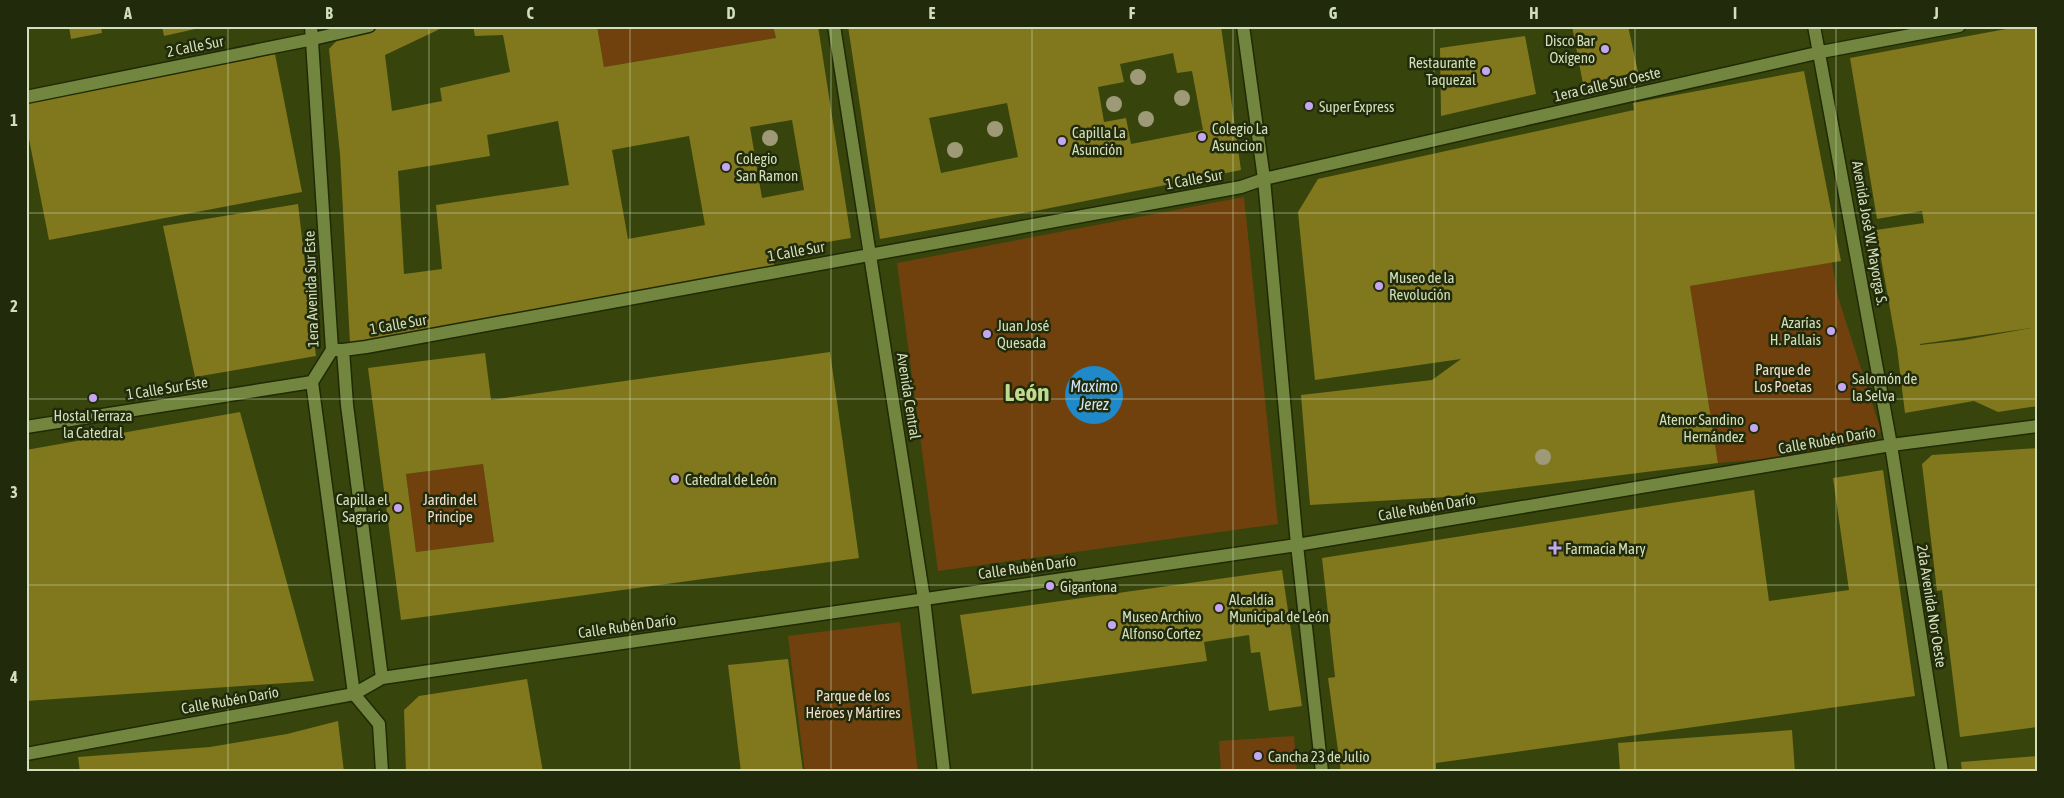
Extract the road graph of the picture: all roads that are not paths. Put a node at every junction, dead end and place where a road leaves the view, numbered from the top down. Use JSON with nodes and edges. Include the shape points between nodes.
{"nodes":[{"id":1,"x":311,"y":26,"type":"edge"},
{"id":2,"x":369,"y":26,"type":"edge"},
{"id":3,"x":834,"y":26,"type":"edge"},
{"id":4,"x":1243,"y":26,"type":"edge"},
{"id":5,"x":1814,"y":26,"type":"edge"},
{"id":6,"x":1959,"y":26,"type":"edge"},
{"id":7,"x":313,"y":39,"type":"junction"},
{"id":8,"x":1821,"y":52,"type":"junction"},
{"id":9,"x":26,"y":96,"type":"edge"},
{"id":10,"x":1264,"y":179,"type":"junction"},
{"id":11,"x":870,"y":254,"type":"junction"},
{"id":12,"x":337,"y":350,"type":"junction"},
{"id":13,"x":312,"y":382,"type":"junction"},
{"id":14,"x":26,"y":426,"type":"edge"},
{"id":15,"x":2038,"y":426,"type":"edge"},
{"id":16,"x":1891,"y":445,"type":"junction"},
{"id":17,"x":1297,"y":545,"type":"junction"},
{"id":18,"x":924,"y":599,"type":"junction"},
{"id":19,"x":382,"y":678,"type":"junction"},
{"id":20,"x":354,"y":694,"type":"junction"},
{"id":21,"x":26,"y":754,"type":"edge"},
{"id":22,"x":382,"y":772,"type":"edge"},
{"id":23,"x":944,"y":772,"type":"edge"},
{"id":24,"x":1322,"y":772,"type":"edge"},
{"id":25,"x":1942,"y":772,"type":"edge"}],
"edges":[{"from":1,"to":7,"type":"street","name":"1era Avenida Sur Este"},
{"from":2,"to":7,"type":"street","name":"2 Calle Sur"},
{"from":3,"to":11,"type":"street","name":"Avenida Central"},
{"from":4,"to":10,"type":"street"},
{"from":5,"to":8,"type":"street","name":"Avenida José W. Mayorga S."},
{"from":6,"to":8,"type":"street","name":"1era Calle Sur Oeste"},
{"from":7,"to":9,"type":"street","name":"2 Calle Sur"},
{"from":7,"to":12,"type":"street","name":"1era Avenida Sur Este"},
{"from":8,"to":10,"type":"street","name":"1era Calle Sur Oeste"},
{"from":8,"to":16,"type":"street","name":"Avenida José W. Mayorga S."},
{"from":10,"to":11,"type":"street","name":"1 Calle Sur","via":[[1241,187]]},
{"from":10,"to":17,"type":"street"},
{"from":11,"to":12,"type":"street","name":"1 Calle Sur"},
{"from":11,"to":18,"type":"street","name":"Avenida Central"},
{"from":12,"to":13,"type":"street","name":"1era Avenida Sur Este"},
{"from":12,"to":19,"type":"street","via":[[348,405]]},
{"from":13,"to":14,"type":"street","name":"1 Calle Sur Este"},
{"from":13,"to":20,"type":"street"},
{"from":15,"to":16,"type":"street","name":"Calle Rubén Darío"},
{"from":16,"to":17,"type":"street","name":"Calle Rubén Darío"},
{"from":16,"to":25,"type":"street","name":"2da Avenida Nor Oeste"},
{"from":17,"to":18,"type":"street","name":"Calle Rubén Darío"},
{"from":17,"to":24,"type":"street"},
{"from":18,"to":19,"type":"street","name":"Calle Rubén Darío"},
{"from":18,"to":23,"type":"street","name":"Avenida Central"},
{"from":19,"to":20,"type":"street","name":"Calle Rubén Darío"},
{"from":20,"to":21,"type":"street","name":"Calle Rubén Darío"},
{"from":20,"to":22,"type":"street","via":[[379,724]]}]}
